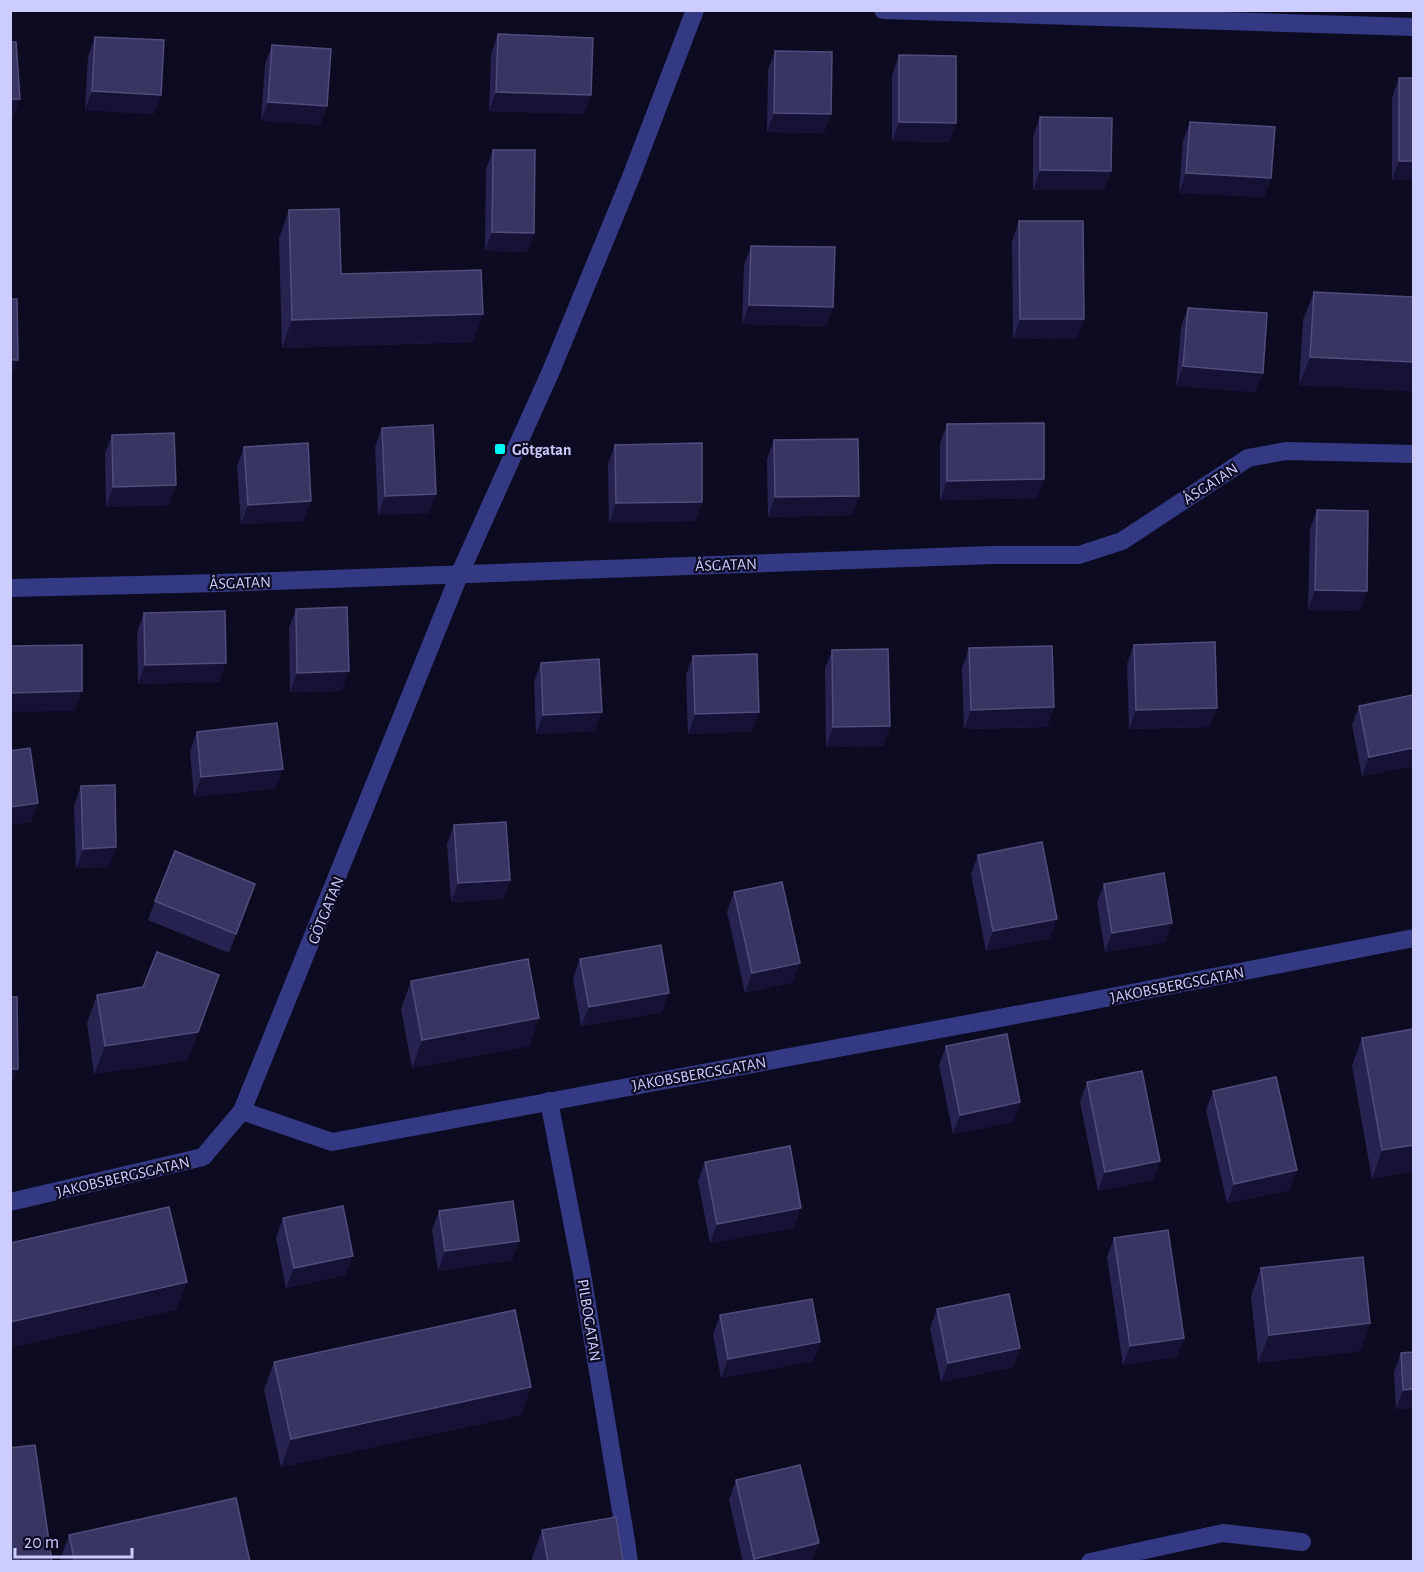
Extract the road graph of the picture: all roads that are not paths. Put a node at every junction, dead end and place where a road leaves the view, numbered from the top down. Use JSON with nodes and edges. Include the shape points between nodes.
{"nodes":[{"id":1,"x":695,"y":10,"type":"edge"},
{"id":2,"x":883,"y":10,"type":"edge"},
{"id":3,"x":1413,"y":27,"type":"edge"},
{"id":4,"x":1413,"y":454,"type":"edge"},
{"id":5,"x":460,"y":573,"type":"junction"},
{"id":6,"x":10,"y":588,"type":"edge"},
{"id":7,"x":1413,"y":938,"type":"edge"},
{"id":8,"x":549,"y":1101,"type":"junction"},
{"id":9,"x":242,"y":1111,"type":"junction"},
{"id":10,"x":10,"y":1202,"type":"edge"},
{"id":11,"x":1302,"y":1542,"type":"dead end"},
{"id":12,"x":629,"y":1562,"type":"edge"},
{"id":13,"x":1090,"y":1562,"type":"edge"}],
"edges":[{"from":1,"to":5,"type":"street","name":"GÖTGATAN","via":[[551,371]]},
{"from":2,"to":3,"type":"street"},
{"from":4,"to":5,"type":"street","name":"ÅSGATAN","via":[[1286,451],[1248,458],[1122,541],[1079,555]]},
{"from":5,"to":6,"type":"street","name":"ÅSGATAN"},
{"from":5,"to":9,"type":"street","name":"GÖTGATAN"},
{"from":7,"to":8,"type":"street","name":"JAKOBSBERGSGATAN"},
{"from":8,"to":9,"type":"street","name":"JAKOBSBERGSGATAN","via":[[332,1142]]},
{"from":8,"to":12,"type":"street","name":"PILBOGATAN"},
{"from":9,"to":10,"type":"street","name":"JAKOBSBERGSGATAN","via":[[203,1157]]},
{"from":11,"to":13,"type":"street","via":[[1223,1533]]}]}
